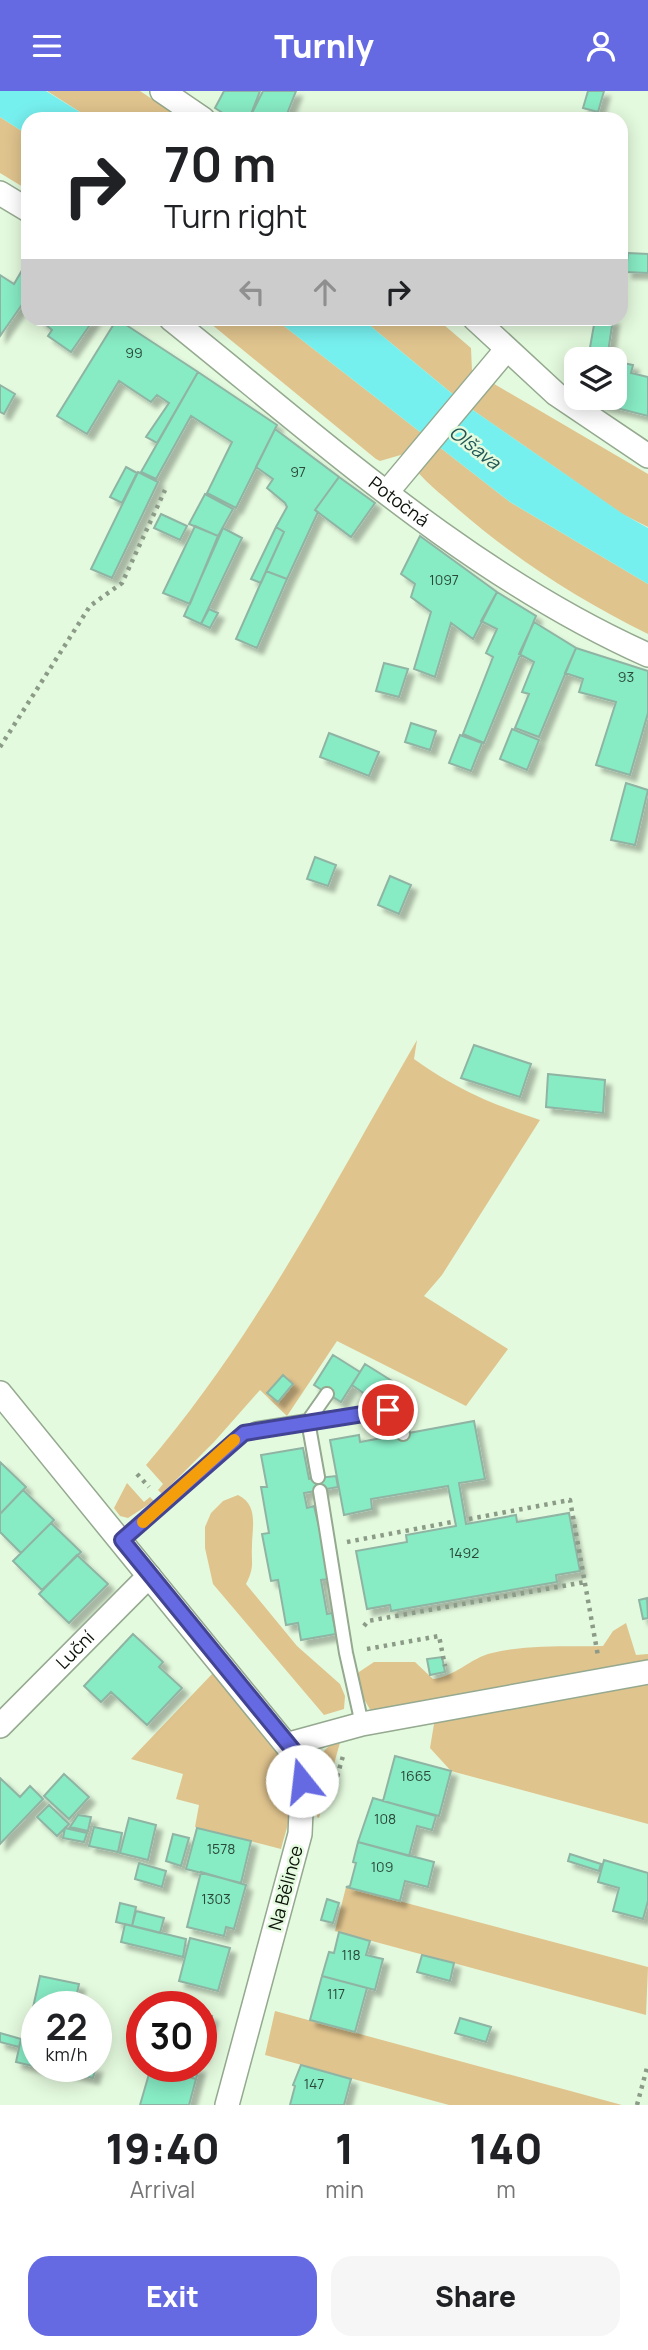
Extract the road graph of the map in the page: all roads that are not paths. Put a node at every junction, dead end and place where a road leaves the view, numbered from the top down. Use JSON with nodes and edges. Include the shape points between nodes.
{"nodes":[{"id":1,"x":162,"y":91,"type":"edge"},
{"id":2,"x":193,"y":112,"type":"edge"},
{"id":3,"x":0,"y":193,"type":"edge"},
{"id":4,"x":21,"y":206,"type":"edge"},
{"id":5,"x":180,"y":326,"type":"edge"},
{"id":6,"x":482,"y":326,"type":"edge"},
{"id":7,"x":506,"y":350,"type":"junction"},
{"id":8,"x":648,"y":456,"type":"edge"},
{"id":9,"x":387,"y":492,"type":"junction"},
{"id":10,"x":648,"y":655,"type":"edge"},
{"id":11,"x":0,"y":1393,"type":"edge"},
{"id":12,"x":327,"y":1394,"type":"dead end"},
{"id":13,"x":308,"y":1421,"type":"junction"},
{"id":14,"x":403,"y":1434,"type":"dead end"},
{"id":15,"x":122,"y":1540,"type":"junction"},
{"id":16,"x":149,"y":1576,"type":"junction"},
{"id":17,"x":648,"y":1672,"type":"edge"},
{"id":18,"x":362,"y":1724,"type":"junction"},
{"id":19,"x":0,"y":1726,"type":"edge"},
{"id":20,"x":289,"y":1744,"type":"junction"},
{"id":21,"x":227,"y":2105,"type":"edge"}],
"edges":[{"from":1,"to":2,"type":"street"},
{"from":3,"to":4,"type":"street"},
{"from":5,"to":9,"type":"street","name":"Potočná"},
{"from":6,"to":7,"type":"street"},
{"from":7,"to":8,"type":"street","via":[[581,413]]},
{"from":7,"to":9,"type":"street"},
{"from":9,"to":10,"type":"street","name":"Potočná","via":[[533,597]]},
{"from":11,"to":15,"type":"street","name":"Na Bělince"},
{"from":12,"to":13,"type":"lane"},
{"from":13,"to":14,"type":"lane","via":[[388,1410],[398,1414]]},
{"from":13,"to":15,"type":"lane","via":[[256,1429],[237,1437]]},
{"from":13,"to":18,"type":"lane"},
{"from":15,"to":16,"type":"street","name":"Na Bělince"},
{"from":16,"to":19,"type":"street","name":"Luční"},
{"from":16,"to":20,"type":"street","name":"Na Bělince"},
{"from":17,"to":18,"type":"street"},
{"from":18,"to":20,"type":"street"},
{"from":20,"to":21,"type":"street","name":"Na Bělince","via":[[301,1773],[302,1825]]}]}
